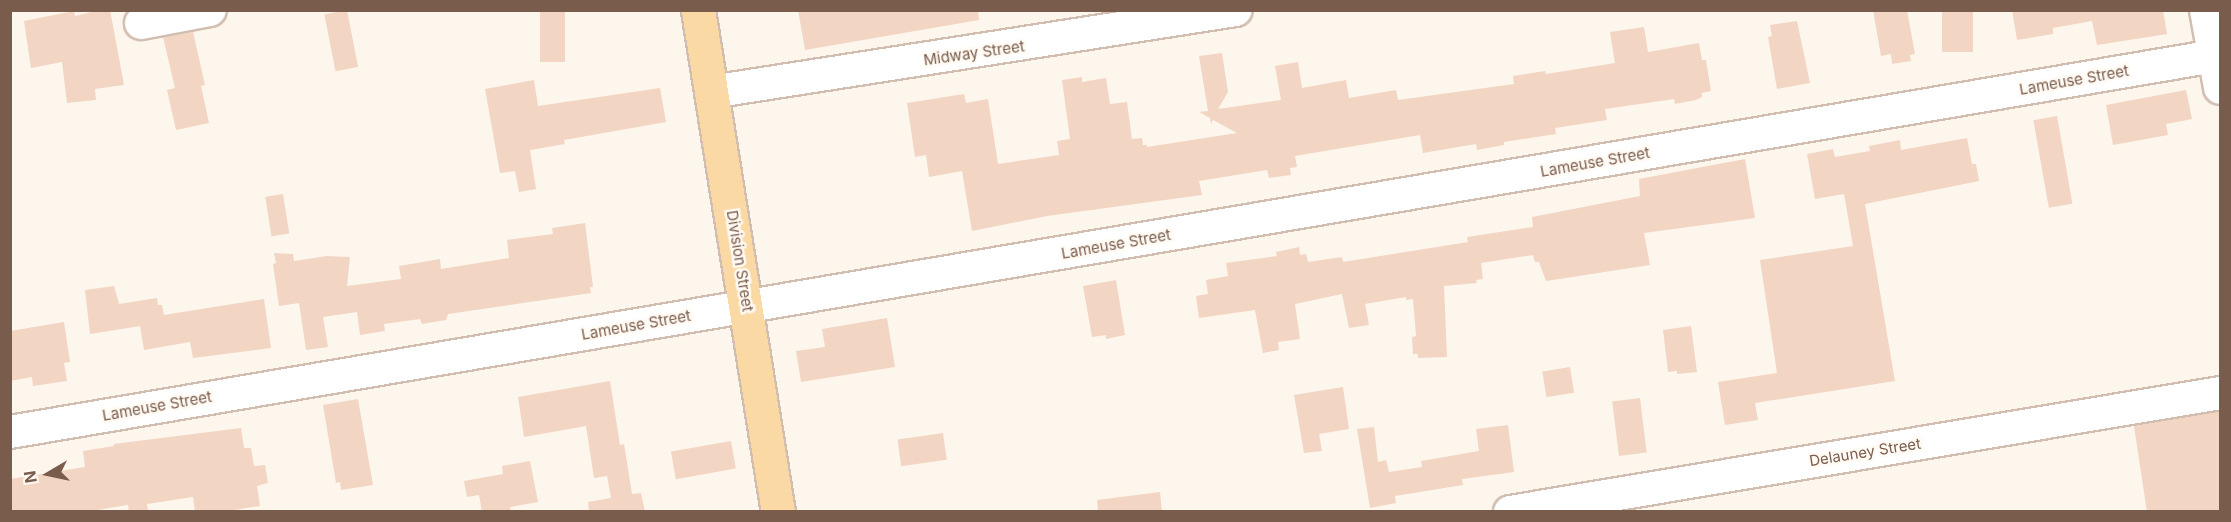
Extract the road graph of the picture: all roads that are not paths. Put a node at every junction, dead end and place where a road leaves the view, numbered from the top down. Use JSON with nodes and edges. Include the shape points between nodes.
{"nodes":[{"id":1,"x":210,"y":10,"type":"edge"},
{"id":2,"x":698,"y":10,"type":"edge"},
{"id":3,"x":1236,"y":10,"type":"edge"},
{"id":4,"x":2206,"y":10,"type":"edge"},
{"id":5,"x":141,"y":23,"type":"dead end"},
{"id":6,"x":2218,"y":55,"type":"edge"},
{"id":7,"x":2220,"y":88,"type":"edge"},
{"id":8,"x":711,"y":92,"type":"junction"},
{"id":9,"x":747,"y":307,"type":"junction"},
{"id":10,"x":2220,"y":393,"type":"edge"},
{"id":11,"x":10,"y":432,"type":"edge"},
{"id":12,"x":778,"y":512,"type":"edge"},
{"id":13,"x":1510,"y":512,"type":"edge"}],
"edges":[{"from":1,"to":5,"type":"street"},
{"from":2,"to":8,"type":"main road","name":"Division Street"},
{"from":3,"to":8,"type":"street","name":"Midway Street"},
{"from":4,"to":6,"type":"street"},
{"from":6,"to":7,"type":"street"},
{"from":6,"to":9,"type":"street","name":"Lameuse Street"},
{"from":8,"to":9,"type":"main road","name":"Division Street"},
{"from":9,"to":11,"type":"street","name":"Lameuse Street"},
{"from":9,"to":12,"type":"main road","name":"Division Street"},
{"from":10,"to":13,"type":"street","name":"Delauney Street"}]}
